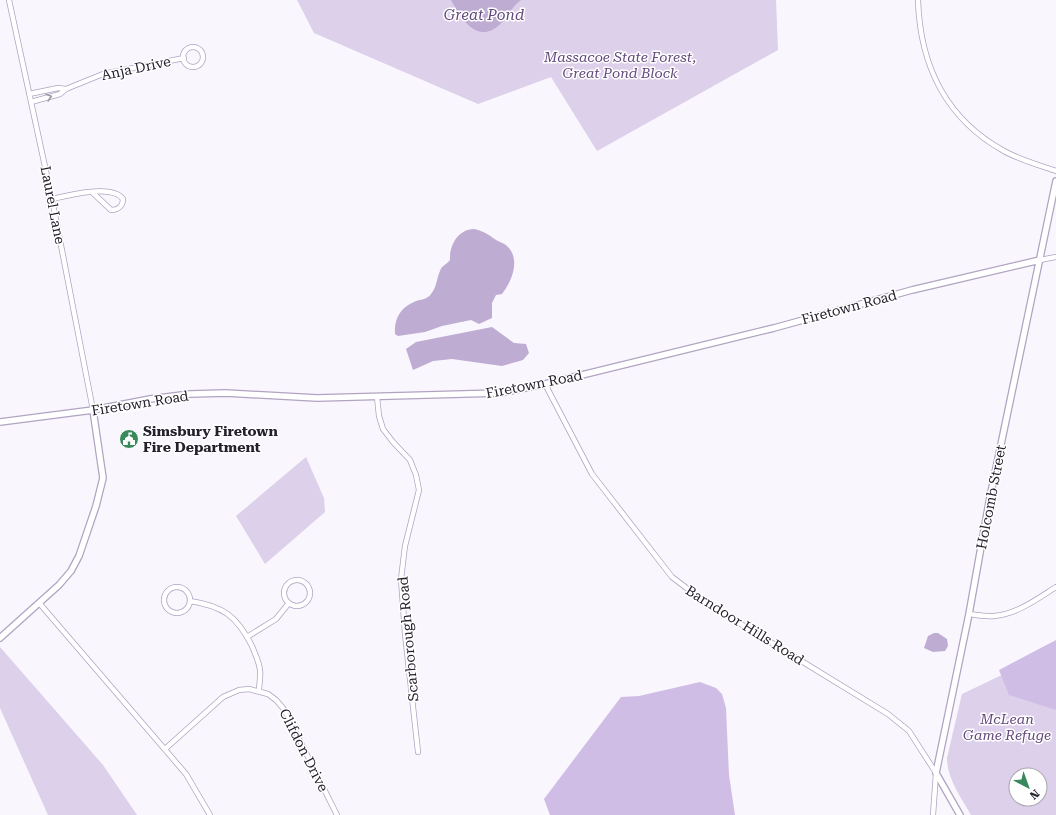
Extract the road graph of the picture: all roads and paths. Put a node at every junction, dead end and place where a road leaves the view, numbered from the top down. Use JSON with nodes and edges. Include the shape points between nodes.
{"nodes":[{"id":1,"x":9,"y":0,"type":"edge"},
{"id":2,"x":918,"y":0,"type":"edge"},
{"id":3,"x":184,"y":58,"type":"junction"},
{"id":4,"x":66,"y":89,"type":"junction"},
{"id":5,"x":29,"y":94,"type":"junction"},
{"id":6,"x":31,"y":102,"type":"junction"},
{"id":7,"x":1056,"y":171,"type":"edge"},
{"id":8,"x":1056,"y":181,"type":"edge"},
{"id":9,"x":93,"y":193,"type":"junction"},
{"id":10,"x":52,"y":199,"type":"junction"},
{"id":11,"x":1056,"y":257,"type":"edge"},
{"id":12,"x":1040,"y":260,"type":"junction"},
{"id":13,"x":545,"y":384,"type":"junction"},
{"id":14,"x":377,"y":397,"type":"junction"},
{"id":15,"x":93,"y":410,"type":"junction"},
{"id":16,"x":0,"y":422,"type":"edge"},
{"id":17,"x":1056,"y":587,"type":"edge"},
{"id":18,"x":190,"y":601,"type":"junction"},
{"id":19,"x":289,"y":603,"type":"junction"},
{"id":20,"x":40,"y":604,"type":"junction"},
{"id":21,"x":969,"y":614,"type":"junction"},
{"id":22,"x":247,"y":637,"type":"junction"},
{"id":23,"x":0,"y":638,"type":"edge"},
{"id":24,"x":259,"y":691,"type":"junction"},
{"id":25,"x":165,"y":749,"type":"junction"},
{"id":26,"x":418,"y":752,"type":"dead end"},
{"id":27,"x":936,"y":773,"type":"junction"},
{"id":28,"x":210,"y":815,"type":"edge"},
{"id":29,"x":337,"y":815,"type":"edge"},
{"id":30,"x":933,"y":815,"type":"edge"},
{"id":31,"x":960,"y":815,"type":"edge"}],
"edges":[{"from":1,"to":5,"type":"street","name":"Laurel Lane"},
{"from":2,"to":7,"type":"street","via":[[927,57],[936,82],[949,104],[966,124],[988,141],[1006,152]]},
{"from":3,"to":3,"type":"street","name":"Anja Drive","via":[[186,64],[194,67],[200,64],[203,56],[200,50],[194,48],[186,51]]},
{"from":3,"to":4,"type":"street","name":"Anja Drive","via":[[103,74]]},
{"from":4,"to":5,"type":"street","name":"Anja Drive","via":[[58,88]]},
{"from":6,"to":4,"type":"street","name":"Anja Drive","one_way":true,"via":[[60,94]]},
{"from":5,"to":6,"type":"street","name":"Laurel Lane"},
{"from":6,"to":10,"type":"street","name":"Laurel Lane"},
{"from":8,"to":12,"type":"street","name":"Holcomb Street"},
{"from":9,"to":9,"type":"street","via":[[117,193],[123,202],[118,209],[111,210]]},
{"from":9,"to":10,"type":"street"},
{"from":10,"to":15,"type":"street","name":"Laurel Lane"},
{"from":11,"to":12,"type":"street","name":"Firetown Road"},
{"from":12,"to":13,"type":"street","name":"Firetown Road","via":[[912,290],[774,328]]},
{"from":12,"to":21,"type":"street","name":"Holcomb Street","via":[[990,497]]},
{"from":13,"to":14,"type":"street","name":"Firetown Road","via":[[500,393]]},
{"from":13,"to":27,"type":"street","name":"Barndoor Hills Road","via":[[592,474],[672,577],[705,602],[888,714],[909,731]]},
{"from":14,"to":15,"type":"street","name":"Firetown Road","via":[[190,394]]},
{"from":14,"to":26,"type":"street","name":"Scarborough Road","via":[[383,429],[410,460],[419,490],[405,546],[401,578]]},
{"from":15,"to":16,"type":"street","name":"Firetown Road"},
{"from":15,"to":20,"type":"street","via":[[103,478],[96,506],[71,572]]},
{"from":17,"to":21,"type":"street","via":[[1005,615]]},
{"from":18,"to":18,"type":"street","via":[[186,609],[178,613],[170,611],[165,600],[170,589],[178,587],[186,590]]},
{"from":18,"to":22,"type":"street","via":[[218,607],[237,621]]},
{"from":19,"to":19,"type":"street","via":[[301,605],[308,600],[309,588],[304,582],[295,580],[287,584],[284,596]]},
{"from":19,"to":22,"type":"street","via":[[276,619]]},
{"from":20,"to":23,"type":"street"},
{"from":20,"to":25,"type":"street"},
{"from":21,"to":27,"type":"street","name":"Holcomb Street"},
{"from":22,"to":24,"type":"street","via":[[259,662]]},
{"from":24,"to":25,"type":"street","name":"Clifdon Drive","via":[[239,690],[223,697]]},
{"from":24,"to":29,"type":"street","name":"Clifdon Drive","via":[[268,694],[283,708]]},
{"from":25,"to":28,"type":"street","via":[[186,774]]},
{"from":27,"to":30,"type":"street","name":"Holcomb Street"},
{"from":27,"to":31,"type":"street","name":"Barndoor Hills Road"}]}
